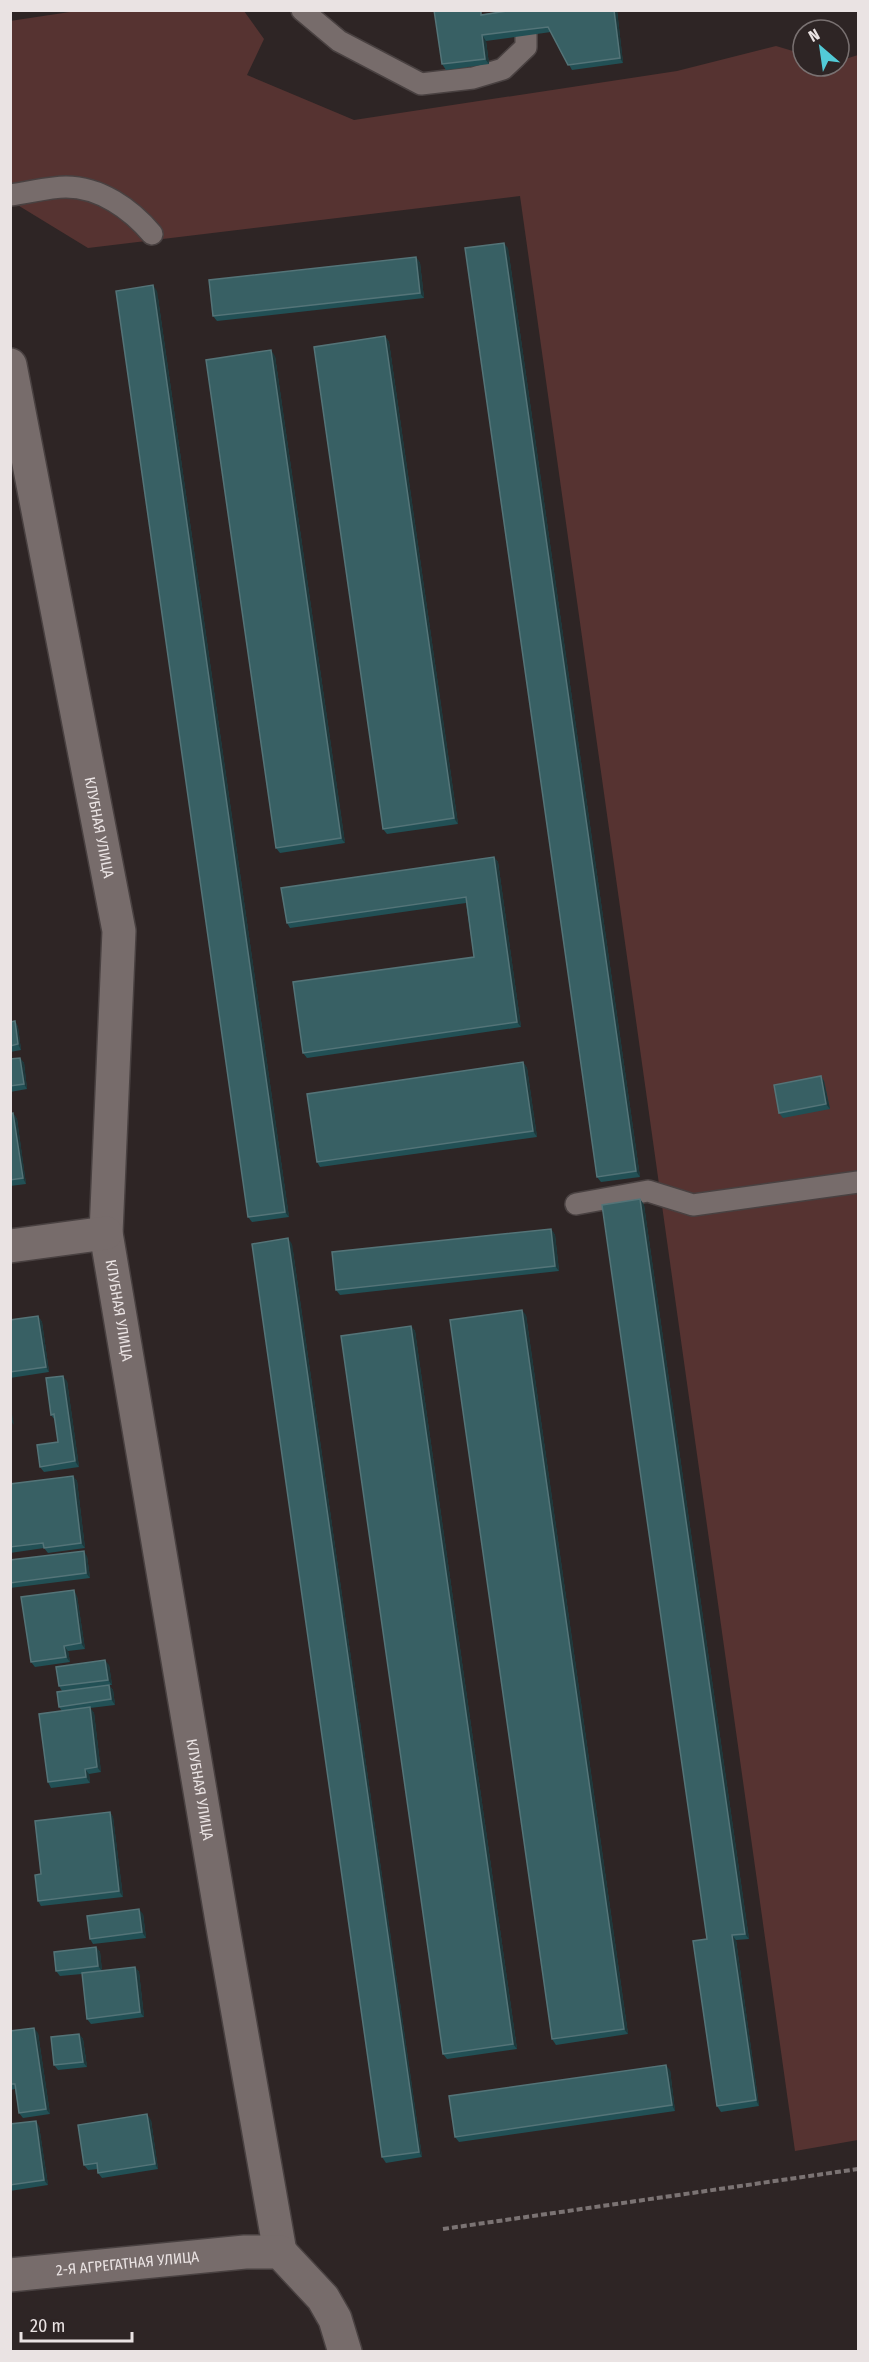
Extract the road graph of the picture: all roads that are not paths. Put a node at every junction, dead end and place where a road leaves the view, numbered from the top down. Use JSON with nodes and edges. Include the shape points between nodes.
{"nodes":[{"id":1,"x":302,"y":10,"type":"edge"},
{"id":2,"x":526,"y":35,"type":"edge"},
{"id":3,"x":10,"y":195,"type":"edge"},
{"id":4,"x":152,"y":234,"type":"dead end"},
{"id":5,"x":10,"y":365,"type":"edge"},
{"id":6,"x":858,"y":1182,"type":"edge"},
{"id":7,"x":576,"y":1204,"type":"dead end"},
{"id":8,"x":106,"y":1233,"type":"junction"},
{"id":9,"x":10,"y":1246,"type":"edge"},
{"id":10,"x":280,"y":2252,"type":"junction"},
{"id":11,"x":10,"y":2275,"type":"edge"},
{"id":12,"x":345,"y":2352,"type":"edge"}],
"edges":[{"from":1,"to":2,"type":"lane","via":[[339,41],[421,84],[473,78],[503,69],[526,47]]},
{"from":3,"to":4,"type":"lane","via":[[66,187],[97,193],[120,204]]},
{"from":5,"to":8,"type":"street","name":"КЛУБНАЯ УЛИЦА","via":[[119,931]]},
{"from":6,"to":7,"type":"lane","via":[[693,1205],[648,1191]]},
{"from":8,"to":9,"type":"street"},
{"from":8,"to":10,"type":"street","name":"КЛУБНАЯ УЛИЦА"},
{"from":10,"to":11,"type":"street","name":"2-Я АГРЕГАТНАЯ УЛИЦА"},
{"from":10,"to":12,"type":"street","via":[[322,2298],[335,2319]]}]}
